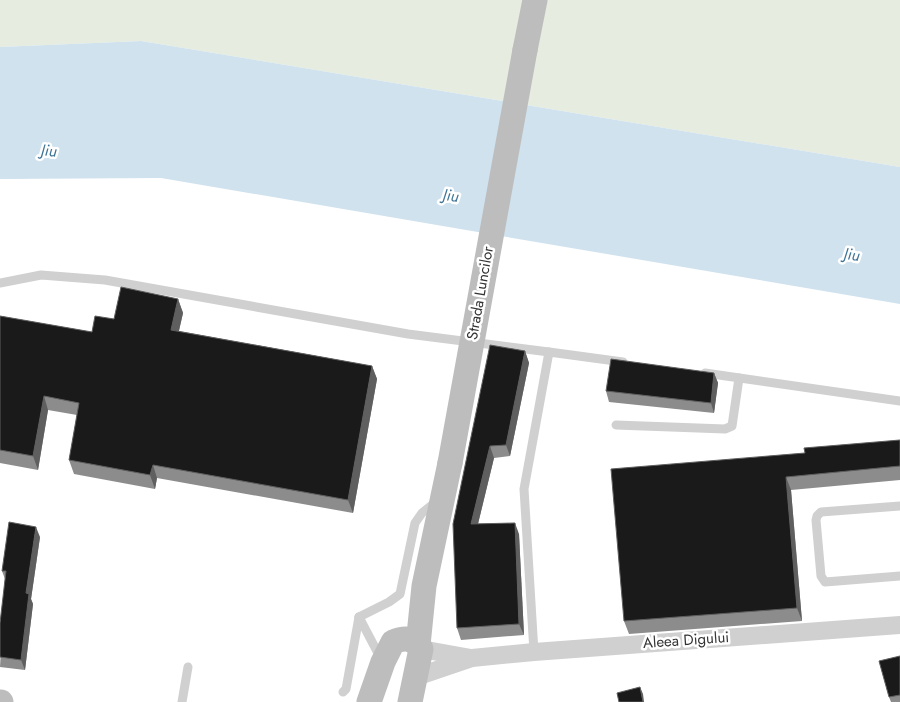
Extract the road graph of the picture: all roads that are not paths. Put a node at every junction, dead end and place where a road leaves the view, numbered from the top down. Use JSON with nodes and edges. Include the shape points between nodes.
{"nodes":[{"id":1,"x":535,"y":0,"type":"edge"},
{"id":2,"x":0,"y":283,"type":"edge"},
{"id":3,"x":549,"y":352,"type":"junction"},
{"id":4,"x":635,"y":363,"type":"edge"},
{"id":5,"x":692,"y":371,"type":"edge"},
{"id":6,"x":740,"y":378,"type":"junction"},
{"id":7,"x":900,"y":401,"type":"edge"},
{"id":8,"x":616,"y":425,"type":"dead end"},
{"id":9,"x":443,"y":496,"type":"junction"},
{"id":10,"x":900,"y":506,"type":"edge"},
{"id":11,"x":900,"y":576,"type":"edge"},
{"id":12,"x":424,"y":586,"type":"junction"},
{"id":13,"x":359,"y":617,"type":"junction"},
{"id":14,"x":900,"y":625,"type":"edge"},
{"id":15,"x":420,"y":647,"type":"junction"},
{"id":16,"x":388,"y":652,"type":"junction"},
{"id":17,"x":534,"y":652,"type":"junction"},
{"id":18,"x":472,"y":658,"type":"junction"},
{"id":19,"x":188,"y":668,"type":"dead end"},
{"id":20,"x":416,"y":678,"type":"junction"},
{"id":21,"x":343,"y":692,"type":"dead end"},
{"id":22,"x":182,"y":702,"type":"edge"},
{"id":23,"x":370,"y":702,"type":"edge"},
{"id":24,"x":410,"y":702,"type":"edge"}],
"edges":[{"from":1,"to":9,"type":"main road","name":"Strada Luncilor","bridge":true},
{"from":2,"to":3,"type":"lane","via":[[41,275],[105,280],[408,334]]},
{"from":3,"to":4,"type":"lane"},
{"from":3,"to":17,"type":"lane","via":[[524,489]]},
{"from":5,"to":6,"type":"lane"},
{"from":6,"to":7,"type":"lane"},
{"from":6,"to":8,"type":"lane","via":[[732,426],[725,429]]},
{"from":9,"to":12,"type":"main road","name":"Strada Luncilor"},
{"from":9,"to":13,"type":"lane","via":[[415,523],[400,594]]},
{"from":10,"to":11,"type":"lane","via":[[821,512],[816,520],[824,582]]},
{"from":12,"to":15,"type":"main road","name":"Strada Luncilor"},
{"from":12,"to":16,"type":"main road","name":"Strada Luncilor"},
{"from":13,"to":16,"type":"lane"},
{"from":13,"to":21,"type":"lane"},
{"from":14,"to":17,"type":"street","name":"Aleea Digului"},
{"from":15,"to":16,"type":"main road","via":[[408,638]]},
{"from":15,"to":18,"type":"street","name":"Aleea Digului"},
{"from":15,"to":20,"type":"main road","name":"Strada Luncilor"},
{"from":16,"to":23,"type":"main road","name":"Strada Luncilor"},
{"from":17,"to":18,"type":"street","name":"Aleea Digului"},
{"from":18,"to":20,"type":"street","name":"Aleea Digului"},
{"from":19,"to":22,"type":"lane"},
{"from":20,"to":24,"type":"main road","name":"Strada Luncilor"}]}
